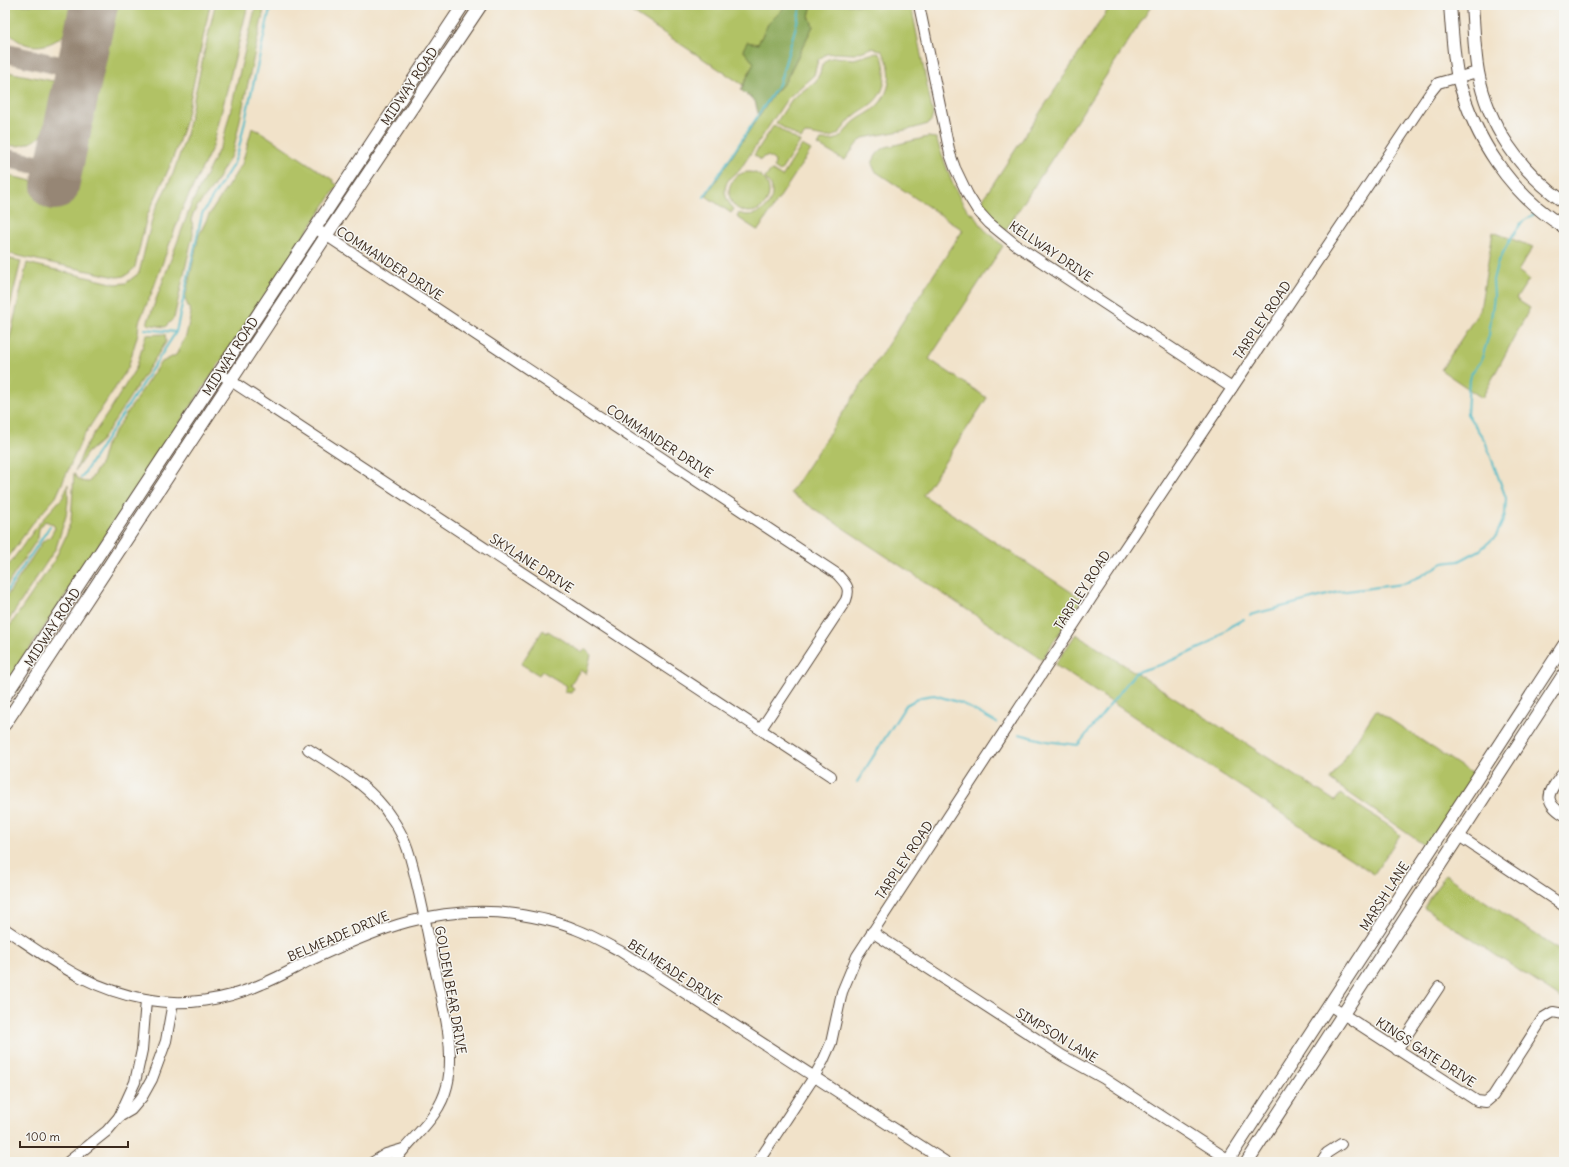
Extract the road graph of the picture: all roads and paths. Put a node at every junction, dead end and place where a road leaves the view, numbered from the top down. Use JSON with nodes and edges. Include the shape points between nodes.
{"nodes":[{"id":1,"x":463,"y":5,"type":"edge"},
{"id":2,"x":480,"y":5,"type":"edge"},
{"id":3,"x":919,"y":5,"type":"edge"},
{"id":4,"x":1450,"y":5,"type":"edge"},
{"id":5,"x":1472,"y":5,"type":"edge"},
{"id":6,"x":446,"y":31,"type":"junction"},
{"id":7,"x":458,"y":39,"type":"junction"},
{"id":8,"x":1478,"y":72,"type":"junction"},
{"id":9,"x":1458,"y":77,"type":"junction"},
{"id":10,"x":1564,"y":202,"type":"edge"},
{"id":11,"x":1564,"y":227,"type":"edge"},
{"id":12,"x":315,"y":228,"type":"junction"},
{"id":13,"x":326,"y":236,"type":"junction"},
{"id":14,"x":219,"y":373,"type":"junction"},
{"id":15,"x":231,"y":380,"type":"junction"},
{"id":16,"x":1232,"y":388,"type":"junction"},
{"id":17,"x":135,"y":500,"type":"junction"},
{"id":18,"x":147,"y":508,"type":"junction"},
{"id":19,"x":77,"y":588,"type":"junction"},
{"id":20,"x":90,"y":596,"type":"junction"},
{"id":21,"x":37,"y":648,"type":"junction"},
{"id":22,"x":1560,"y":654,"type":"edge"},
{"id":23,"x":50,"y":656,"type":"junction"},
{"id":24,"x":1564,"y":670,"type":"edge"},
{"id":25,"x":1564,"y":674,"type":"edge"},
{"id":26,"x":5,"y":696,"type":"edge"},
{"id":27,"x":5,"y":724,"type":"edge"},
{"id":28,"x":761,"y":729,"type":"junction"},
{"id":29,"x":308,"y":749,"type":"dead end"},
{"id":30,"x":1564,"y":771,"type":"edge"},
{"id":31,"x":831,"y":776,"type":"dead end"},
{"id":32,"x":1564,"y":815,"type":"edge"},
{"id":33,"x":1459,"y":836,"type":"junction"},
{"id":34,"x":1564,"y":906,"type":"edge"},
{"id":35,"x":425,"y":916,"type":"junction"},
{"id":36,"x":5,"y":929,"type":"edge"},
{"id":37,"x":872,"y":932,"type":"junction"},
{"id":38,"x":1438,"y":987,"type":"dead end"},
{"id":39,"x":146,"y":1000,"type":"junction"},
{"id":40,"x":173,"y":1002,"type":"junction"},
{"id":41,"x":1329,"y":1005,"type":"junction"},
{"id":42,"x":1342,"y":1013,"type":"junction"},
{"id":43,"x":1564,"y":1014,"type":"edge"},
{"id":44,"x":1398,"y":1050,"type":"junction"},
{"id":45,"x":814,"y":1077,"type":"junction"},
{"id":46,"x":119,"y":1117,"type":"junction"},
{"id":47,"x":1341,"y":1144,"type":"dead end"},
{"id":48,"x":403,"y":1149,"type":"junction"},
{"id":49,"x":1228,"y":1161,"type":"edge"},
{"id":50,"x":68,"y":1162,"type":"edge"},
{"id":51,"x":373,"y":1162,"type":"edge"},
{"id":52,"x":394,"y":1162,"type":"edge"},
{"id":53,"x":758,"y":1162,"type":"edge"},
{"id":54,"x":946,"y":1162,"type":"edge"},
{"id":55,"x":1247,"y":1162,"type":"edge"},
{"id":56,"x":1321,"y":1162,"type":"edge"}],
"edges":[{"from":1,"to":6,"type":"main road","name":"MIDWAY ROAD"},
{"from":2,"to":7,"type":"main road","name":"MIDWAY ROAD"},
{"from":3,"to":16,"type":"street","name":"KELLWAY DRIVE","via":[[950,154],[961,182],[978,211],[1016,246]]},
{"from":4,"to":9,"type":"main road"},
{"from":5,"to":8,"type":"main road"},
{"from":6,"to":7,"type":"main road"},
{"from":6,"to":12,"type":"main road","name":"MIDWAY ROAD"},
{"from":7,"to":13,"type":"main road","name":"MIDWAY ROAD"},
{"from":8,"to":9,"type":"street","name":"TARPLEY ROAD"},
{"from":8,"to":10,"type":"main road","via":[[1491,116],[1501,136],[1518,161]]},
{"from":9,"to":11,"type":"main road","via":[[1470,113],[1501,169],[1522,195]]},
{"from":9,"to":16,"type":"street","name":"TARPLEY ROAD","via":[[1438,83],[1430,93]]},
{"from":12,"to":13,"type":"street","name":"COMMANDER DRIVE"},
{"from":12,"to":14,"type":"main road","name":"MIDWAY ROAD"},
{"from":13,"to":15,"type":"main road","name":"MIDWAY ROAD"},
{"from":13,"to":28,"type":"street","name":"COMMANDER DRIVE","via":[[837,574],[847,585],[849,592],[846,600]]},
{"from":14,"to":15,"type":"street","name":"SKYLANE DRIVE"},
{"from":14,"to":17,"type":"main road","name":"MIDWAY ROAD"},
{"from":15,"to":18,"type":"main road","name":"MIDWAY ROAD"},
{"from":15,"to":28,"type":"street","name":"SKYLANE DRIVE"},
{"from":16,"to":37,"type":"street","name":"TARPLEY ROAD"},
{"from":17,"to":18,"type":"main road"},
{"from":17,"to":19,"type":"main road","name":"MIDWAY ROAD"},
{"from":18,"to":20,"type":"main road","name":"MIDWAY ROAD"},
{"from":19,"to":20,"type":"main road"},
{"from":19,"to":21,"type":"main road","name":"MIDWAY ROAD"},
{"from":20,"to":23,"type":"main road","name":"MIDWAY ROAD"},
{"from":21,"to":23,"type":"main road"},
{"from":21,"to":26,"type":"main road","name":"MIDWAY ROAD"},
{"from":22,"to":24,"type":"street"},
{"from":22,"to":41,"type":"main road","name":"MARSH LANE"},
{"from":23,"to":27,"type":"main road","name":"MIDWAY ROAD"},
{"from":25,"to":33,"type":"main road"},
{"from":28,"to":31,"type":"street","name":"SKYLANE DRIVE"},
{"from":29,"to":35,"type":"street","name":"GOLDEN BEAR DRIVE","via":[[364,787],[390,816],[405,841]]},
{"from":30,"to":32,"type":"street","via":[[1549,794],[1549,802]]},
{"from":33,"to":34,"type":"street"},
{"from":33,"to":42,"type":"main road"},
{"from":35,"to":40,"type":"street","name":"BELMEADE DRIVE","via":[[345,944],[238,993],[206,1000]]},
{"from":35,"to":45,"type":"street","name":"BELMEADE DRIVE","via":[[487,911],[536,917],[574,928],[620,951]]},
{"from":35,"to":48,"type":"street","name":"GOLDEN BEAR DRIVE","via":[[447,1030],[450,1064],[447,1087],[433,1117]]},
{"from":36,"to":39,"type":"street","name":"BELMEADE DRIVE","via":[[78,976],[110,990]]},
{"from":37,"to":45,"type":"street","name":"TARPLEY ROAD","via":[[850,970],[842,992],[831,1043]]},
{"from":37,"to":49,"type":"street","name":"SIMPSON LANE","via":[[1063,1056],[1103,1078]]},
{"from":38,"to":44,"type":"street"},
{"from":39,"to":40,"type":"street","name":"BELMEADE DRIVE"},
{"from":39,"to":46,"type":"street","via":[[142,1050],[137,1074]]},
{"from":40,"to":46,"type":"street","via":[[166,1042],[152,1079],[131,1110]]},
{"from":41,"to":42,"type":"street","name":"KINGS GATE DRIVE"},
{"from":41,"to":49,"type":"main road","name":"MARSH LANE"},
{"from":42,"to":44,"type":"street","name":"KINGS GATE DRIVE"},
{"from":42,"to":55,"type":"main road"},
{"from":43,"to":44,"type":"street","name":"KINGS GATE DRIVE","via":[[1553,1012],[1543,1018],[1493,1096],[1486,1102],[1477,1101]]},
{"from":45,"to":53,"type":"street","name":"TARPLEY ROAD"},
{"from":45,"to":54,"type":"street","name":"BELMEADE DRIVE"},
{"from":46,"to":50,"type":"street"},
{"from":47,"to":56,"type":"street","via":[[1327,1153]]},
{"from":48,"to":51,"type":"street","name":"GOLDEN BEAR DRIVE","via":[[386,1154]]},
{"from":48,"to":52,"type":"street","name":"GOLDEN BEAR DRIVE"}]}
